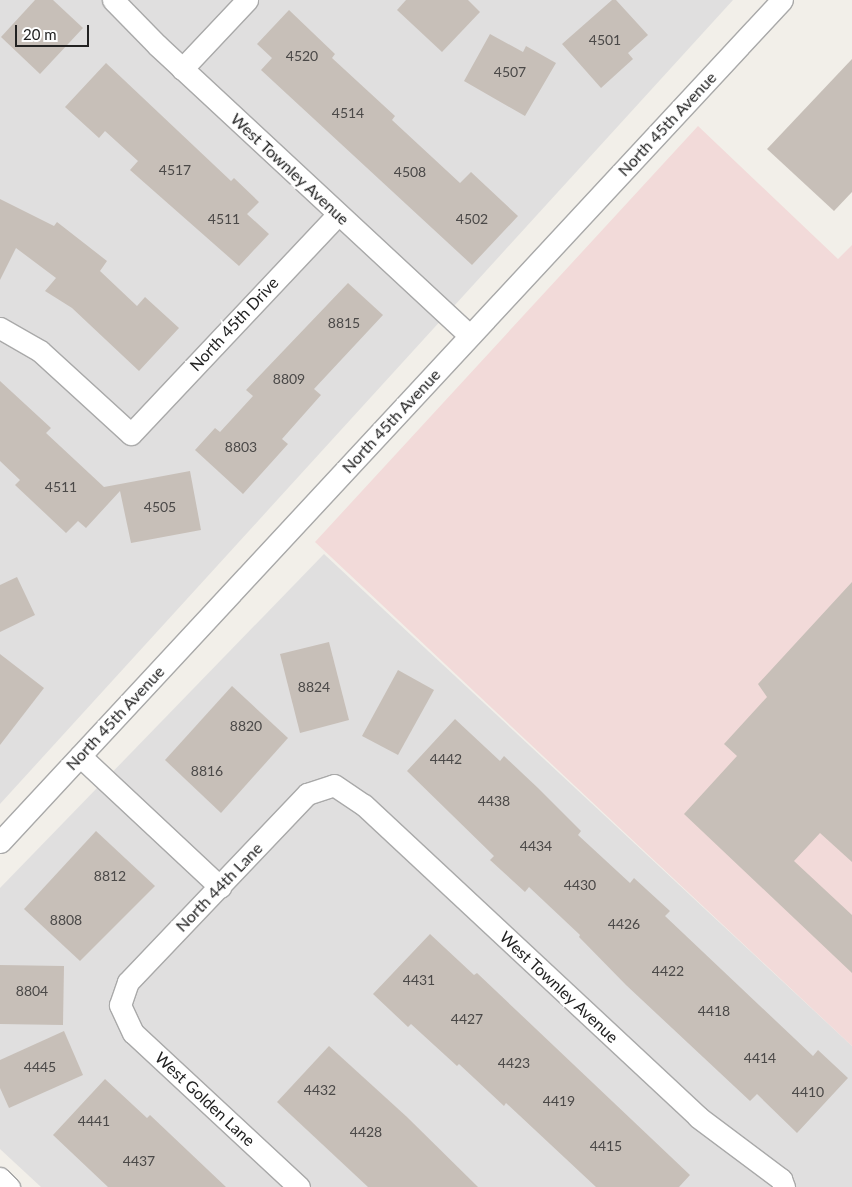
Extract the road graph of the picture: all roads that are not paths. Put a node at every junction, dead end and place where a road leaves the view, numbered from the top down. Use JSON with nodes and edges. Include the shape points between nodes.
{"nodes":[{"id":1,"x":113,"y":0,"type":"edge"},
{"id":2,"x":246,"y":0,"type":"edge"},
{"id":3,"x":782,"y":0,"type":"edge"},
{"id":4,"x":182,"y":69,"type":"junction"},
{"id":5,"x":338,"y":214,"type":"junction"},
{"id":6,"x":0,"y":328,"type":"edge"},
{"id":7,"x":470,"y":336,"type":"junction"},
{"id":8,"x":80,"y":756,"type":"junction"},
{"id":9,"x":334,"y":785,"type":"joint"},
{"id":10,"x":0,"y":842,"type":"edge"},
{"id":11,"x":220,"y":887,"type":"junction"},
{"id":12,"x":120,"y":1004,"type":"joint"},
{"id":13,"x":0,"y":1178,"type":"edge"},
{"id":14,"x":9,"y":1187,"type":"edge"},
{"id":15,"x":299,"y":1187,"type":"edge"},
{"id":16,"x":784,"y":1187,"type":"edge"}],
"edges":[{"from":1,"to":4,"type":"street","name":"West Townley Avenue"},
{"from":2,"to":4,"type":"street"},
{"from":3,"to":7,"type":"street","name":"North 45th Avenue"},
{"from":4,"to":5,"type":"street","name":"West Townley Avenue"},
{"from":5,"to":6,"type":"street","name":"North 45th Drive","via":[[131,434],[40,351]]},
{"from":5,"to":7,"type":"street","name":"West Townley Avenue"},
{"from":7,"to":8,"type":"street","name":"North 45th Avenue"},
{"from":8,"to":10,"type":"street","name":"North 45th Avenue"},
{"from":8,"to":11,"type":"street"},
{"from":9,"to":11,"type":"street","name":"North 44th Lane","via":[[307,794]]},
{"from":9,"to":16,"type":"street","name":"West Townley Avenue","via":[[364,805],[698,1118],[781,1179]]},
{"from":11,"to":12,"type":"street","name":"North 44th Lane","via":[[128,982]]},
{"from":12,"to":15,"type":"street","name":"West Golden Lane","via":[[133,1033]]},
{"from":13,"to":14,"type":"street"}]}
